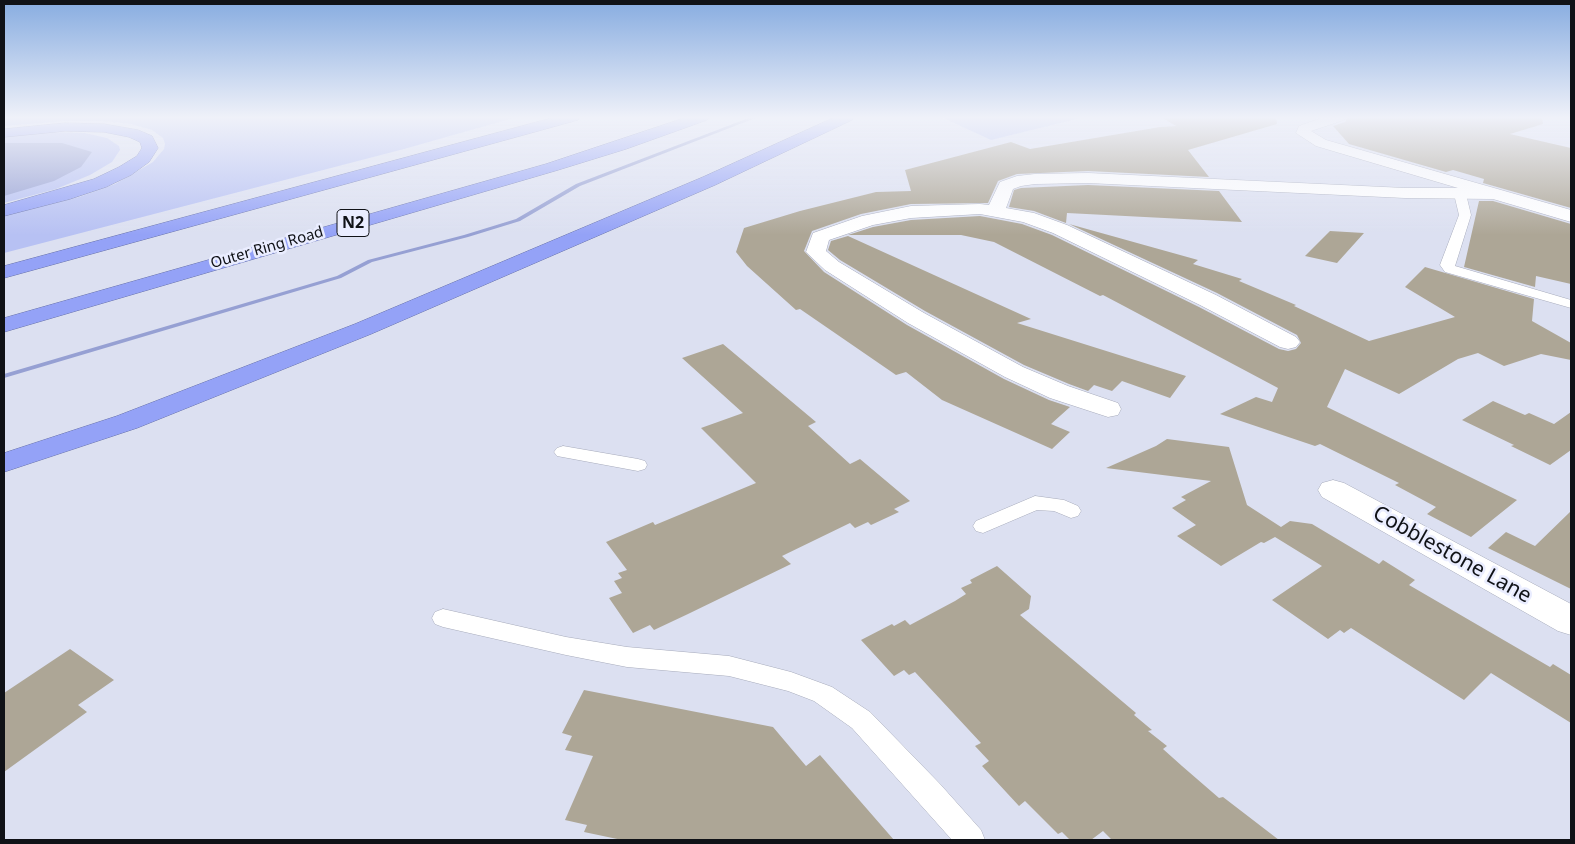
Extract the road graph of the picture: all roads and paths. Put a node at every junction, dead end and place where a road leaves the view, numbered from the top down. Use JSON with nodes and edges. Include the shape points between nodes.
{"nodes":[{"id":1,"x":145,"y":156,"type":"edge"},
{"id":2,"x":428,"y":156,"type":"edge"},
{"id":3,"x":584,"y":156,"type":"edge"},
{"id":4,"x":763,"y":156,"type":"edge"},
{"id":5,"x":1364,"y":156,"type":"edge"},
{"id":6,"x":1253,"y":174,"type":"dead end"},
{"id":7,"x":1464,"y":190,"type":"junction"},
{"id":8,"x":4,"y":211,"type":"edge"},
{"id":9,"x":996,"y":211,"type":"junction"},
{"id":10,"x":1571,"y":216,"type":"edge"},
{"id":11,"x":4,"y":272,"type":"edge"},
{"id":12,"x":1571,"y":304,"type":"edge"},
{"id":13,"x":4,"y":326,"type":"edge"},
{"id":14,"x":1288,"y":342,"type":"dead end"},
{"id":15,"x":1108,"y":409,"type":"dead end"},
{"id":16,"x":563,"y":452,"type":"dead end"},
{"id":17,"x":4,"y":463,"type":"edge"},
{"id":18,"x":638,"y":465,"type":"dead end"},
{"id":19,"x":1333,"y":490,"type":"dead end"},
{"id":20,"x":1071,"y":511,"type":"dead end"},
{"id":21,"x":983,"y":526,"type":"dead end"},
{"id":22,"x":443,"y":618,"type":"dead end"},
{"id":23,"x":1571,"y":621,"type":"edge"},
{"id":24,"x":971,"y":840,"type":"edge"}],
"edges":[{"from":1,"to":8,"type":"highway","via":[[100,183]]},
{"from":2,"to":11,"type":"highway"},
{"from":3,"to":13,"type":"highway","name":"Outer Ring Road","number":"N2"},
{"from":4,"to":17,"type":"highway","via":[[372,325],[127,422]]},
{"from":5,"to":7,"type":"street"},
{"from":6,"to":7,"type":"street"},
{"from":7,"to":9,"type":"street","via":[[1035,179],[1006,186]]},
{"from":7,"to":10,"type":"street","via":[[1492,194]]},
{"from":7,"to":12,"type":"lane","via":[[1465,215],[1447,265],[1450,269]]},
{"from":9,"to":14,"type":"street","via":[[1027,217],[1060,229]]},
{"from":9,"to":15,"type":"street","via":[[911,212],[869,220],[820,237],[816,252],[832,266],[908,314],[1014,372]]},
{"from":16,"to":18,"type":"lane"},
{"from":19,"to":23,"type":"street","name":"Cobblestone Lane"},
{"from":20,"to":21,"type":"lane","via":[[1035,503]]},
{"from":22,"to":24,"type":"lane","via":[[628,657],[729,666],[823,694],[861,720]]}]}
